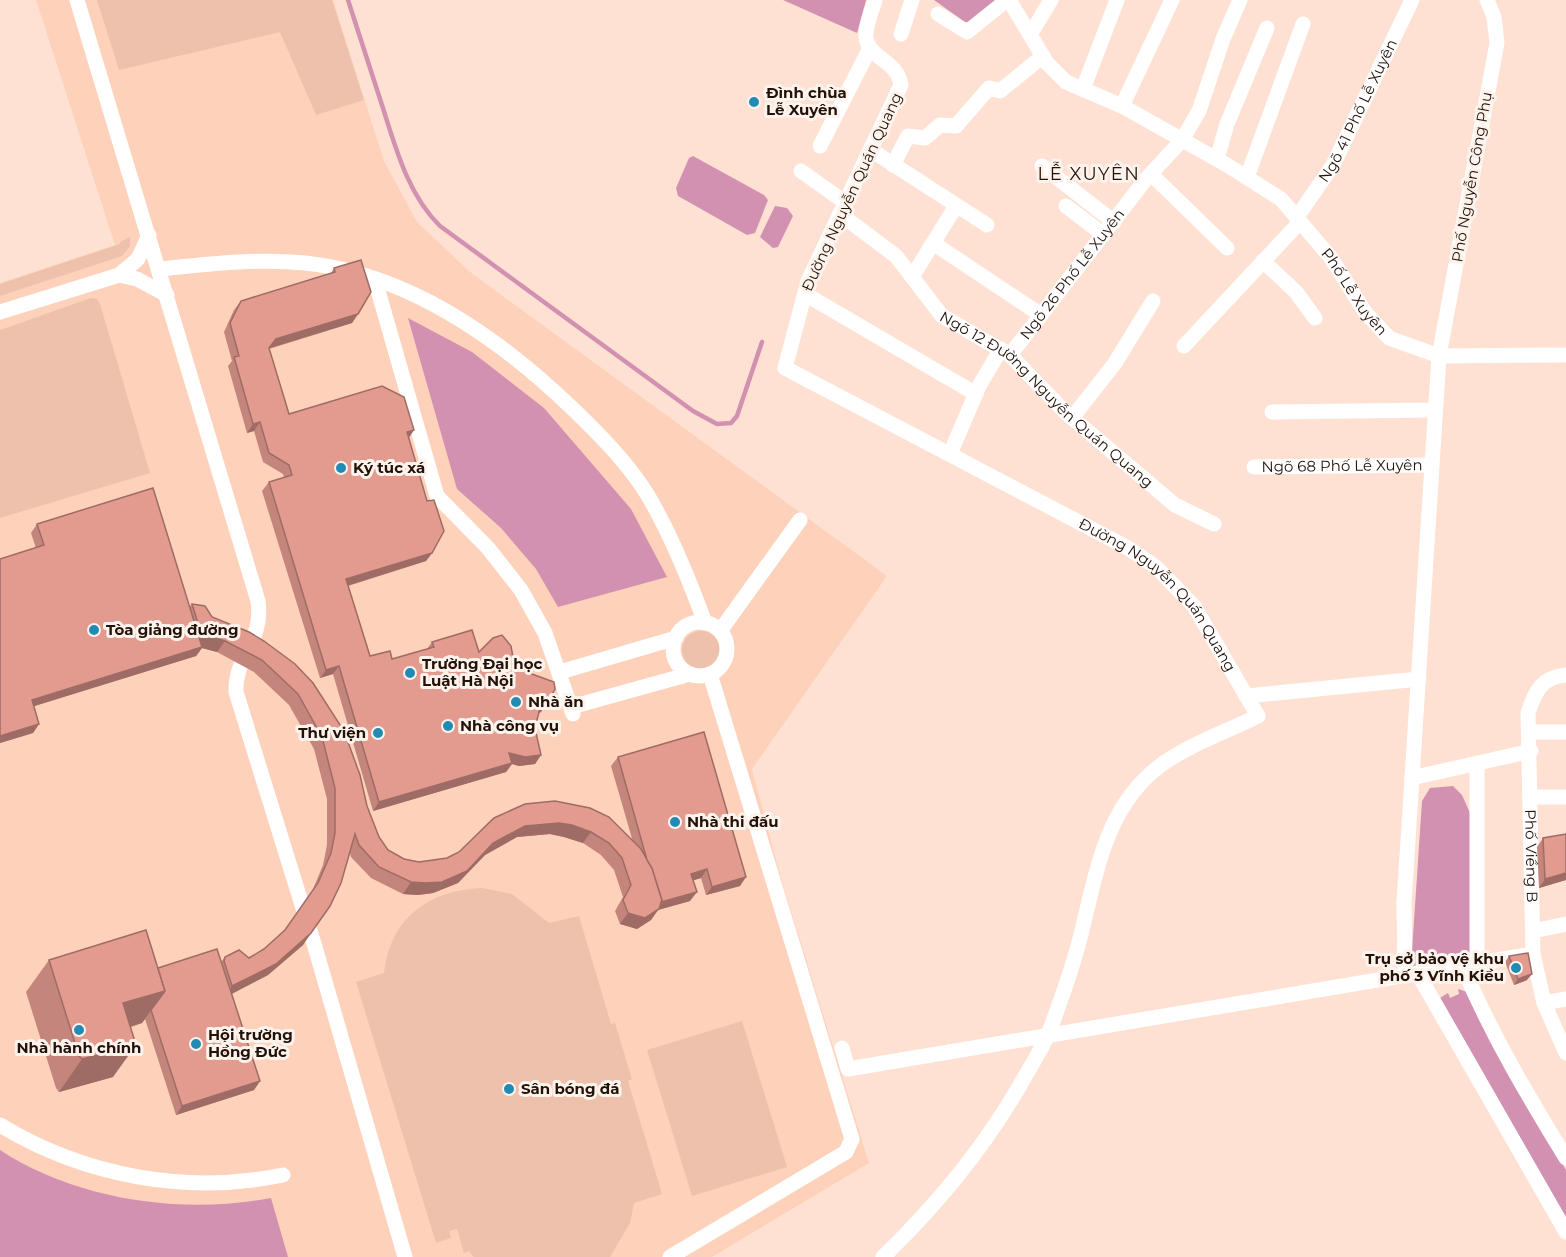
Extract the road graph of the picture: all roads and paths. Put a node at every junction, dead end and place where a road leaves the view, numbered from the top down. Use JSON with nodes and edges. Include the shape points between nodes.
{"nodes":[{"id":1,"x":77,"y":0,"type":"edge"},
{"id":2,"x":875,"y":0,"type":"edge"},
{"id":3,"x":912,"y":0,"type":"edge"},
{"id":4,"x":1008,"y":0,"type":"edge"},
{"id":5,"x":1051,"y":0,"type":"edge"},
{"id":6,"x":1117,"y":0,"type":"edge"},
{"id":7,"x":1172,"y":0,"type":"edge"},
{"id":8,"x":1240,"y":0,"type":"edge"},
{"id":9,"x":1412,"y":0,"type":"edge"},
{"id":10,"x":1487,"y":0,"type":"edge"},
{"id":11,"x":938,"y":14,"type":"dead end"},
{"id":12,"x":1304,"y":24,"type":"dead end"},
{"id":13,"x":1267,"y":28,"type":"dead end"},
{"id":14,"x":901,"y":34,"type":"dead end"},
{"id":15,"x":1030,"y":35,"type":"junction"},
{"id":16,"x":870,"y":48,"type":"junction"},
{"id":17,"x":1043,"y":56,"type":"junction"},
{"id":18,"x":1083,"y":89,"type":"junction"},
{"id":19,"x":1122,"y":106,"type":"junction"},
{"id":20,"x":1182,"y":140,"type":"junction"},
{"id":21,"x":820,"y":146,"type":"dead end"},
{"id":22,"x":871,"y":150,"type":"junction"},
{"id":23,"x":1217,"y":159,"type":"junction"},
{"id":24,"x":893,"y":165,"type":"junction"},
{"id":25,"x":1042,"y":166,"type":"dead end"},
{"id":26,"x":801,"y":171,"type":"dead end"},
{"id":27,"x":1151,"y":174,"type":"junction"},
{"id":28,"x":1247,"y":177,"type":"junction"},
{"id":29,"x":956,"y":206,"type":"junction"},
{"id":30,"x":1066,"y":206,"type":"dead end"},
{"id":31,"x":843,"y":208,"type":"junction"},
{"id":32,"x":1298,"y":219,"type":"junction"},
{"id":33,"x":1114,"y":222,"type":"junction"},
{"id":34,"x":987,"y":225,"type":"dead end"},
{"id":35,"x":149,"y":235,"type":"junction"},
{"id":36,"x":1104,"y":235,"type":"junction"},
{"id":37,"x":933,"y":243,"type":"junction"},
{"id":38,"x":1227,"y":248,"type":"dead end"},
{"id":39,"x":1263,"y":261,"type":"junction"},
{"id":40,"x":160,"y":269,"type":"junction"},
{"id":41,"x":119,"y":276,"type":"junction"},
{"id":42,"x":912,"y":278,"type":"junction"},
{"id":43,"x":375,"y":280,"type":"junction"},
{"id":44,"x":805,"y":294,"type":"junction"},
{"id":45,"x":167,"y":295,"type":"junction"},
{"id":46,"x":1153,"y":301,"type":"dead end"},
{"id":47,"x":0,"y":312,"type":"edge"},
{"id":48,"x":1041,"y":315,"type":"junction"},
{"id":49,"x":1315,"y":318,"type":"dead end"},
{"id":50,"x":1184,"y":346,"type":"dead end"},
{"id":51,"x":1006,"y":352,"type":"junction"},
{"id":52,"x":1566,"y":355,"type":"edge"},
{"id":53,"x":1439,"y":356,"type":"junction"},
{"id":54,"x":976,"y":394,"type":"junction"},
{"id":55,"x":1434,"y":410,"type":"junction"},
{"id":56,"x":1272,"y":412,"type":"dead end"},
{"id":57,"x":1072,"y":418,"type":"junction"},
{"id":58,"x":950,"y":454,"type":"junction"},
{"id":59,"x":1431,"y":465,"type":"junction"},
{"id":60,"x":1254,"y":467,"type":"dead end"},
{"id":61,"x":800,"y":520,"type":"dead end"},
{"id":62,"x":1214,"y":524,"type":"dead end"},
{"id":63,"x":705,"y":623,"type":"junction"},
{"id":64,"x":720,"y":631,"type":"junction"},
{"id":65,"x":676,"y":638,"type":"junction"},
{"id":66,"x":560,"y":672,"type":"junction"},
{"id":67,"x":690,"y":674,"type":"junction"},
{"id":68,"x":710,"y":674,"type":"junction"},
{"id":69,"x":1566,"y":675,"type":"edge"},
{"id":70,"x":1419,"y":679,"type":"junction"},
{"id":71,"x":1246,"y":696,"type":"junction"},
{"id":72,"x":1530,"y":732,"type":"junction"},
{"id":73,"x":1566,"y":732,"type":"edge"},
{"id":74,"x":1531,"y":751,"type":"junction"},
{"id":75,"x":1477,"y":763,"type":"junction"},
{"id":76,"x":1412,"y":778,"type":"junction"},
{"id":77,"x":1566,"y":796,"type":"edge"},
{"id":78,"x":1532,"y":797,"type":"junction"},
{"id":79,"x":1566,"y":924,"type":"edge"},
{"id":80,"x":1533,"y":931,"type":"junction"},
{"id":81,"x":1533,"y":954,"type":"junction"},
{"id":82,"x":1470,"y":966,"type":"junction"},
{"id":83,"x":1412,"y":975,"type":"junction"},
{"id":84,"x":1566,"y":999,"type":"edge"},
{"id":85,"x":1544,"y":1003,"type":"junction"},
{"id":86,"x":1048,"y":1034,"type":"junction"},
{"id":87,"x":842,"y":1048,"type":"dead end"},
{"id":88,"x":1566,"y":1053,"type":"edge"},
{"id":89,"x":1,"y":1123,"type":"edge"},
{"id":90,"x":1566,"y":1158,"type":"edge"},
{"id":91,"x":283,"y":1175,"type":"dead end"},
{"id":92,"x":1566,"y":1232,"type":"edge"},
{"id":93,"x":405,"y":1257,"type":"edge"},
{"id":94,"x":670,"y":1257,"type":"edge"},
{"id":95,"x":883,"y":1257,"type":"edge"}],
"edges":[{"from":1,"to":35,"type":"street"},
{"from":2,"to":16,"type":"street","via":[[866,34]]},
{"from":3,"to":14,"type":"street"},
{"from":4,"to":11,"type":"street","via":[[967,32]]},
{"from":4,"to":15,"type":"street","name":"Phố Lễ Xuyên"},
{"from":5,"to":15,"type":"street"},
{"from":6,"to":18,"type":"street"},
{"from":7,"to":19,"type":"street"},
{"from":8,"to":20,"type":"street","name":"Ngõ 26 Phố Lễ Xuyên","via":[[1199,111]]},
{"from":9,"to":32,"type":"street","name":"Ngõ 41 Phố Lễ Xuyên","via":[[1333,165]]},
{"from":10,"to":53,"type":"street","name":"Phố Nguyễn Công Phụ","via":[[1497,43]]},
{"from":12,"to":28,"type":"street"},
{"from":13,"to":23,"type":"street","via":[[1227,124]]},
{"from":15,"to":17,"type":"street","name":"Phố Lễ Xuyên"},
{"from":16,"to":21,"type":"street"},
{"from":16,"to":22,"type":"street","name":"Đường Nguyễn Quán Quang","via":[[898,72],[901,85]]},
{"from":17,"to":18,"type":"street","name":"Phố Lễ Xuyên","via":[[1066,82]]},
{"from":17,"to":24,"type":"street","via":[[1000,92],[989,88],[956,126],[940,125],[925,138],[908,136]]},
{"from":18,"to":19,"type":"street","name":"Phố Lễ Xuyên"},
{"from":19,"to":20,"type":"street","name":"Phố Lễ Xuyên"},
{"from":20,"to":23,"type":"street","name":"Phố Lễ Xuyên"},
{"from":20,"to":27,"type":"street","name":"Ngõ 26 Phố Lễ Xuyên"},
{"from":22,"to":24,"type":"street"},
{"from":22,"to":31,"type":"street","name":"Đường Nguyễn Quán Quang"},
{"from":23,"to":28,"type":"street","name":"Phố Lễ Xuyên"},
{"from":24,"to":29,"type":"street"},
{"from":25,"to":33,"type":"street"},
{"from":26,"to":31,"type":"street","name":"Ngõ 12 Đường Nguyễn Quán Quang"},
{"from":27,"to":33,"type":"street","name":"Ngõ 26 Phố Lễ Xuyên"},
{"from":27,"to":38,"type":"street"},
{"from":28,"to":32,"type":"street","name":"Phố Lễ Xuyên","via":[[1281,199]]},
{"from":29,"to":34,"type":"street"},
{"from":29,"to":37,"type":"street"},
{"from":30,"to":36,"type":"street"},
{"from":31,"to":42,"type":"street","name":"Ngõ 12 Đường Nguyễn Quán Quang","via":[[896,256]]},
{"from":31,"to":44,"type":"street","name":"Đường Nguyễn Quán Quang"},
{"from":32,"to":39,"type":"street","name":"Ngõ 41 Phố Lễ Xuyên"},
{"from":32,"to":53,"type":"street","name":"Phố Lễ Xuyên","via":[[1331,258],[1365,312],[1389,338]]},
{"from":33,"to":36,"type":"street","name":"Ngõ 26 Phố Lễ Xuyên"},
{"from":35,"to":40,"type":"street"},
{"from":35,"to":41,"type":"street","via":[[138,260]]},
{"from":36,"to":48,"type":"street","name":"Ngõ 26 Phố Lễ Xuyên"},
{"from":37,"to":42,"type":"street"},
{"from":37,"to":48,"type":"street"},
{"from":39,"to":49,"type":"street","via":[[1296,291]]},
{"from":39,"to":50,"type":"street","name":"Ngõ 41 Phố Lễ Xuyên"},
{"from":40,"to":43,"type":"street","via":[[257,260],[307,263]]},
{"from":40,"to":45,"type":"street"},
{"from":41,"to":45,"type":"street","via":[[137,279]]},
{"from":41,"to":47,"type":"street"},
{"from":42,"to":51,"type":"street","name":"Ngõ 12 Đường Nguyễn Quán Quang","via":[[942,316]]},
{"from":43,"to":63,"type":"street","via":[[427,301],[481,332],[531,370],[586,422],[632,472],[647,495]]},
{"from":43,"to":66,"type":"street","via":[[437,496],[488,548],[520,590],[545,633]]},
{"from":44,"to":54,"type":"street"},
{"from":44,"to":58,"type":"street","name":"Đường Nguyễn Quán Quang","via":[[785,368]]},
{"from":45,"to":93,"type":"street","via":[[259,604],[261,622],[238,671],[236,692]]},
{"from":46,"to":57,"type":"street","via":[[1115,363]]},
{"from":48,"to":51,"type":"street","name":"Ngõ 26 Phố Lễ Xuyên"},
{"from":51,"to":54,"type":"street","name":"Ngõ 26 Phố Lễ Xuyên"},
{"from":51,"to":57,"type":"street","name":"Ngõ 12 Đường Nguyễn Quán Quang"},
{"from":52,"to":53,"type":"street"},
{"from":53,"to":55,"type":"street"},
{"from":54,"to":58,"type":"street","name":"Ngõ 26 Phố Lễ Xuyên"},
{"from":55,"to":56,"type":"street"},
{"from":55,"to":59,"type":"street"},
{"from":57,"to":62,"type":"street","name":"Ngõ 12 Đường Nguyễn Quán Quang","via":[[1175,505]]},
{"from":58,"to":71,"type":"street","name":"Đường Nguyễn Quán Quang","via":[[1128,548],[1156,567],[1194,606]]},
{"from":59,"to":60,"type":"street","name":"Ngõ 68 Phố Lễ Xuyên"},
{"from":59,"to":70,"type":"street"},
{"from":61,"to":64,"type":"street"},
{"from":63,"to":64,"type":"street"},
{"from":63,"to":65,"type":"street","via":[[689,625]]},
{"from":64,"to":68,"type":"street","via":[[727,654],[720,668]]},
{"from":65,"to":66,"type":"street"},
{"from":65,"to":67,"type":"street","via":[[676,660]]},
{"from":66,"to":67,"type":"street","via":[[572,710]]},
{"from":67,"to":68,"type":"street"},
{"from":68,"to":94,"type":"street","via":[[852,1140],[846,1152]]},
{"from":69,"to":72,"type":"street","name":"Phố Viềng B","via":[[1543,681],[1533,696],[1528,712]]},
{"from":70,"to":71,"type":"street"},
{"from":70,"to":76,"type":"street"},
{"from":71,"to":86,"type":"street","name":"Đường Nguyễn Quán Quang","via":[[1258,717],[1161,765],[1121,808],[1103,847],[1078,946]]},
{"from":72,"to":73,"type":"street"},
{"from":72,"to":74,"type":"street","name":"Phố Viềng B"},
{"from":74,"to":75,"type":"street"},
{"from":74,"to":78,"type":"street","name":"Phố Viềng B"},
{"from":75,"to":76,"type":"street"},
{"from":75,"to":82,"type":"street"},
{"from":76,"to":83,"type":"street","via":[[1404,903]]},
{"from":77,"to":78,"type":"street"},
{"from":78,"to":80,"type":"street","name":"Phố Viềng B","via":[[1538,845]]},
{"from":79,"to":80,"type":"street"},
{"from":80,"to":81,"type":"street","name":"Phố Viềng B"},
{"from":81,"to":82,"type":"street"},
{"from":81,"to":85,"type":"street","name":"Phố Viềng B"},
{"from":82,"to":83,"type":"street"},
{"from":82,"to":90,"type":"street","via":[[1482,1011]]},
{"from":83,"to":86,"type":"street"},
{"from":83,"to":92,"type":"street"},
{"from":84,"to":85,"type":"street"},
{"from":85,"to":88,"type":"street","name":"Phố Viềng B"},
{"from":86,"to":87,"type":"street","via":[[848,1069]]},
{"from":86,"to":95,"type":"street","name":"Đường Nguyễn Quán Quang","via":[[989,1137],[920,1221]]},
{"from":89,"to":91,"type":"street","via":[[47,1151],[130,1176],[205,1182],[253,1181]]}]}
